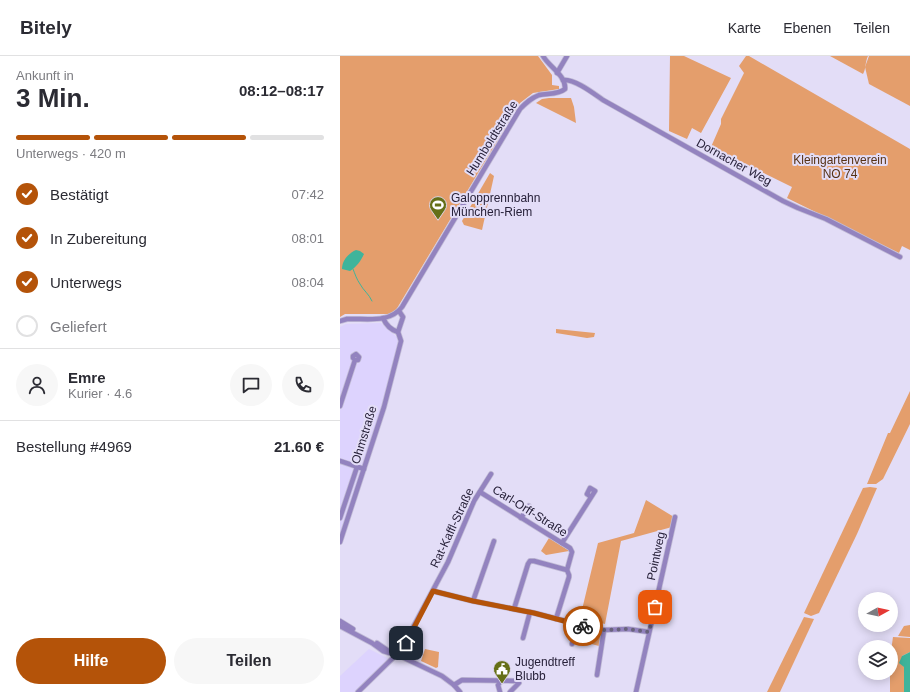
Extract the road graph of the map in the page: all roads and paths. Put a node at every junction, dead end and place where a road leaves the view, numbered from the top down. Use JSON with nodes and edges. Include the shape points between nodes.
{"nodes":[{"id":1,"x":542,"y":56,"type":"edge"},
{"id":2,"x":568,"y":56,"type":"edge"},
{"id":3,"x":557,"y":73,"type":"junction"},
{"id":4,"x":563,"y":80,"type":"junction"},
{"id":5,"x":900,"y":257,"type":"dead end"},
{"id":6,"x":400,"y":311,"type":"junction"},
{"id":7,"x":382,"y":318,"type":"junction"},
{"id":8,"x":340,"y":321,"type":"edge"},
{"id":9,"x":398,"y":332,"type":"junction"},
{"id":10,"x":355,"y":360,"type":"dead end"},
{"id":11,"x":340,"y":406,"type":"edge"},
{"id":12,"x":340,"y":461,"type":"edge"},
{"id":13,"x":357,"y":467,"type":"junction"},
{"id":14,"x":364,"y":469,"type":"junction"},
{"id":15,"x":491,"y":474,"type":"dead end"},
{"id":16,"x":480,"y":492,"type":"junction"},
{"id":17,"x":591,"y":497,"type":"dead end"},
{"id":18,"x":529,"y":506,"type":"dead end"},
{"id":19,"x":340,"y":518,"type":"edge"},
{"id":20,"x":521,"y":518,"type":"junction"},
{"id":21,"x":675,"y":518,"type":"dead end"},
{"id":22,"x":343,"y":526,"type":"edge"},
{"id":23,"x":494,"y":541,"type":"dead end"},
{"id":24,"x":340,"y":542,"type":"edge"},
{"id":25,"x":562,"y":543,"type":"junction"},
{"id":26,"x":567,"y":570,"type":"junction"},
{"id":27,"x":433,"y":591,"type":"junction"},
{"id":28,"x":473,"y":601,"type":"junction"},
{"id":29,"x":514,"y":609,"type":"junction"},
{"id":30,"x":530,"y":612,"type":"junction"},
{"id":31,"x":556,"y":619,"type":"junction"},
{"id":32,"x":340,"y":621,"type":"edge"},
{"id":33,"x":577,"y":624,"type":"junction"},
{"id":34,"x":340,"y":626,"type":"edge"},
{"id":35,"x":604,"y":630,"type":"junction"},
{"id":36,"x":649,"y":632,"type":"junction"},
{"id":37,"x":523,"y":638,"type":"dead end"},
{"id":38,"x":572,"y":644,"type":"dead end"},
{"id":39,"x":396,"y":655,"type":"junction"},
{"id":40,"x":597,"y":675,"type":"dead end"},
{"id":41,"x":501,"y":681,"type":"junction"},
{"id":42,"x":454,"y":685,"type":"junction"},
{"id":43,"x":358,"y":692,"type":"edge"},
{"id":44,"x":460,"y":692,"type":"edge"},
{"id":45,"x":500,"y":692,"type":"edge"},
{"id":46,"x":510,"y":692,"type":"edge"},
{"id":47,"x":636,"y":692,"type":"edge"}],
"edges":[{"from":1,"to":3,"type":"street"},
{"from":2,"to":3,"type":"street"},
{"from":3,"to":4,"type":"street"},
{"from":4,"to":5,"type":"street","name":"Dornacher Weg","via":[[586,88],[783,201],[826,219]]},
{"from":4,"to":6,"type":"street","name":"Humboldtstraße","via":[[565,89],[533,98],[520,109]]},
{"from":6,"to":7,"type":"street"},
{"from":6,"to":9,"type":"street","name":"Ohmstraße","via":[[403,318]]},
{"from":7,"to":8,"type":"street"},
{"from":7,"to":9,"type":"street","via":[[392,330]]},
{"from":9,"to":14,"type":"street","name":"Ohmstraße","via":[[401,341]]},
{"from":10,"to":11,"type":"street"},
{"from":12,"to":13,"type":"street"},
{"from":13,"to":14,"type":"street"},
{"from":13,"to":19,"type":"street"},
{"from":14,"to":22,"type":"street","name":"Ohmstraße"},
{"from":15,"to":16,"type":"street","name":"Rat-Kaffl-Straße"},
{"from":16,"to":20,"type":"street","name":"Carl-Orff-Straße"},
{"from":16,"to":27,"type":"street","name":"Rat-Kaffl-Straße"},
{"from":17,"to":25,"type":"street"},
{"from":18,"to":20,"type":"street"},
{"from":20,"to":25,"type":"street","name":"Carl-Orff-Straße"},
{"from":21,"to":36,"type":"street","name":"Pointweg"},
{"from":22,"to":24,"type":"street","name":"Ohmstraße"},
{"from":23,"to":28,"type":"street"},
{"from":25,"to":26,"type":"street","name":"Carl-Orff-Straße","via":[[571,550]]},
{"from":26,"to":29,"type":"street","via":[[530,561]]},
{"from":26,"to":31,"type":"street","via":[[569,577]]},
{"from":27,"to":28,"type":"street"},
{"from":27,"to":39,"type":"street","name":"Rat-Kaffl-Straße"},
{"from":28,"to":29,"type":"street"},
{"from":29,"to":30,"type":"street"},
{"from":30,"to":31,"type":"street"},
{"from":30,"to":37,"type":"street"},
{"from":31,"to":33,"type":"street"},
{"from":32,"to":39,"type":"street"},
{"from":33,"to":35,"type":"street"},
{"from":33,"to":38,"type":"street"},
{"from":34,"to":39,"type":"street","via":[[383,651]]},
{"from":35,"to":36,"type":"street","via":[[623,628]]},
{"from":35,"to":40,"type":"street"},
{"from":36,"to":47,"type":"street","name":"Pointweg"},
{"from":39,"to":42,"type":"street","via":[[436,673]]},
{"from":39,"to":43,"type":"street"},
{"from":41,"to":42,"type":"street","via":[[462,680]]},
{"from":41,"to":45,"type":"street","via":[[498,685]]},
{"from":41,"to":46,"type":"street","via":[[517,680],[519,683]]},
{"from":42,"to":44,"type":"street"}]}
